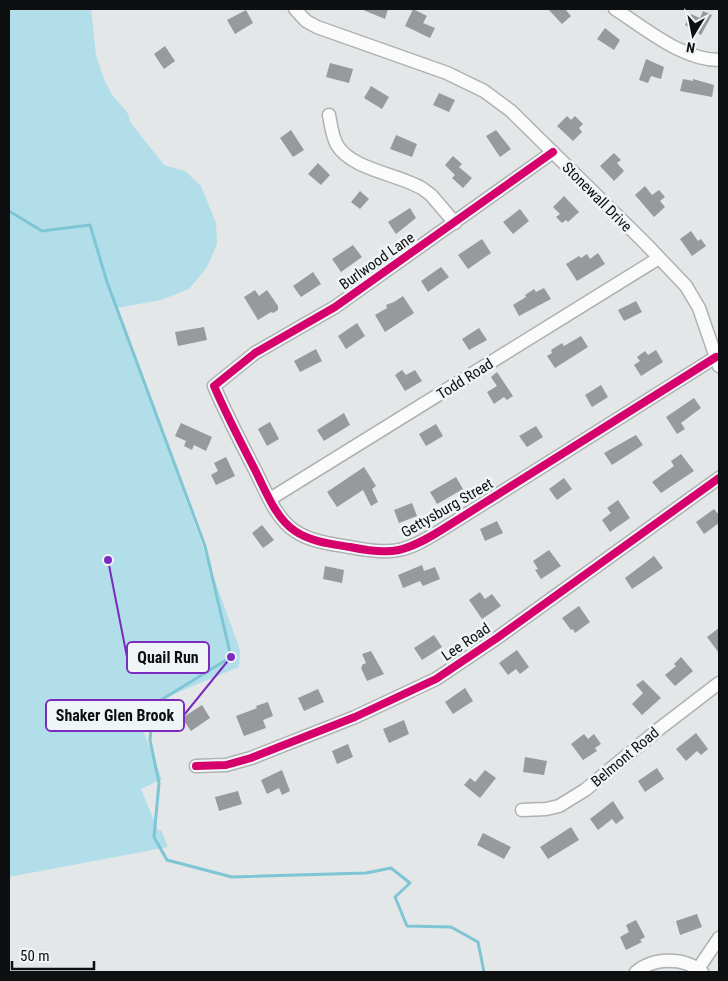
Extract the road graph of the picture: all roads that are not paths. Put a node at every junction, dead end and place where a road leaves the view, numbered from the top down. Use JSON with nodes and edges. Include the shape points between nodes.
{"nodes":[{"id":1,"x":295,"y":9,"type":"edge"},
{"id":2,"x":615,"y":9,"type":"edge"},
{"id":3,"x":719,"y":60,"type":"edge"},
{"id":4,"x":329,"y":115,"type":"dead end"},
{"id":5,"x":553,"y":152,"type":"junction"},
{"id":6,"x":455,"y":223,"type":"junction"},
{"id":7,"x":659,"y":258,"type":"junction"},
{"id":8,"x":718,"y":362,"type":"edge"},
{"id":9,"x":214,"y":386,"type":"joint"},
{"id":10,"x":719,"y":478,"type":"edge"},
{"id":11,"x":270,"y":499,"type":"junction"},
{"id":12,"x":719,"y":683,"type":"edge"},
{"id":13,"x":196,"y":766,"type":"dead end"},
{"id":14,"x":522,"y":810,"type":"dead end"},
{"id":15,"x":719,"y":938,"type":"edge"},
{"id":16,"x":700,"y":971,"type":"edge"},
{"id":17,"x":636,"y":972,"type":"edge"}],
"edges":[{"from":1,"to":5,"type":"street","name":"Stonewall Drive","via":[[316,27],[417,61],[471,84],[511,111]]},
{"from":2,"to":3,"type":"street","via":[[684,52]]},
{"from":4,"to":6,"type":"street","via":[[335,140],[344,153],[365,166],[423,189]]},
{"from":5,"to":6,"type":"street","name":"Burlwood Lane"},
{"from":5,"to":7,"type":"street","name":"Stonewall Drive"},
{"from":6,"to":9,"type":"street","name":"Burlwood Lane","via":[[335,307],[255,353]]},
{"from":7,"to":8,"type":"street","name":"Stonewall Drive","via":[[696,301]]},
{"from":7,"to":11,"type":"street","name":"Todd Road"},
{"from":8,"to":11,"type":"street","name":"Gettysburg Street","via":[[422,542],[402,550],[370,551],[304,536],[284,522]]},
{"from":9,"to":11,"type":"street","name":"Gettysburg Street"},
{"from":10,"to":13,"type":"street","name":"Lee Road","via":[[497,638],[436,678],[355,717],[251,758],[228,765]]},
{"from":12,"to":14,"type":"street","name":"Belmont Road","via":[[585,790],[559,806]]},
{"from":15,"to":16,"type":"street"},
{"from":16,"to":17,"type":"street","via":[[673,960],[642,966]]}]}
